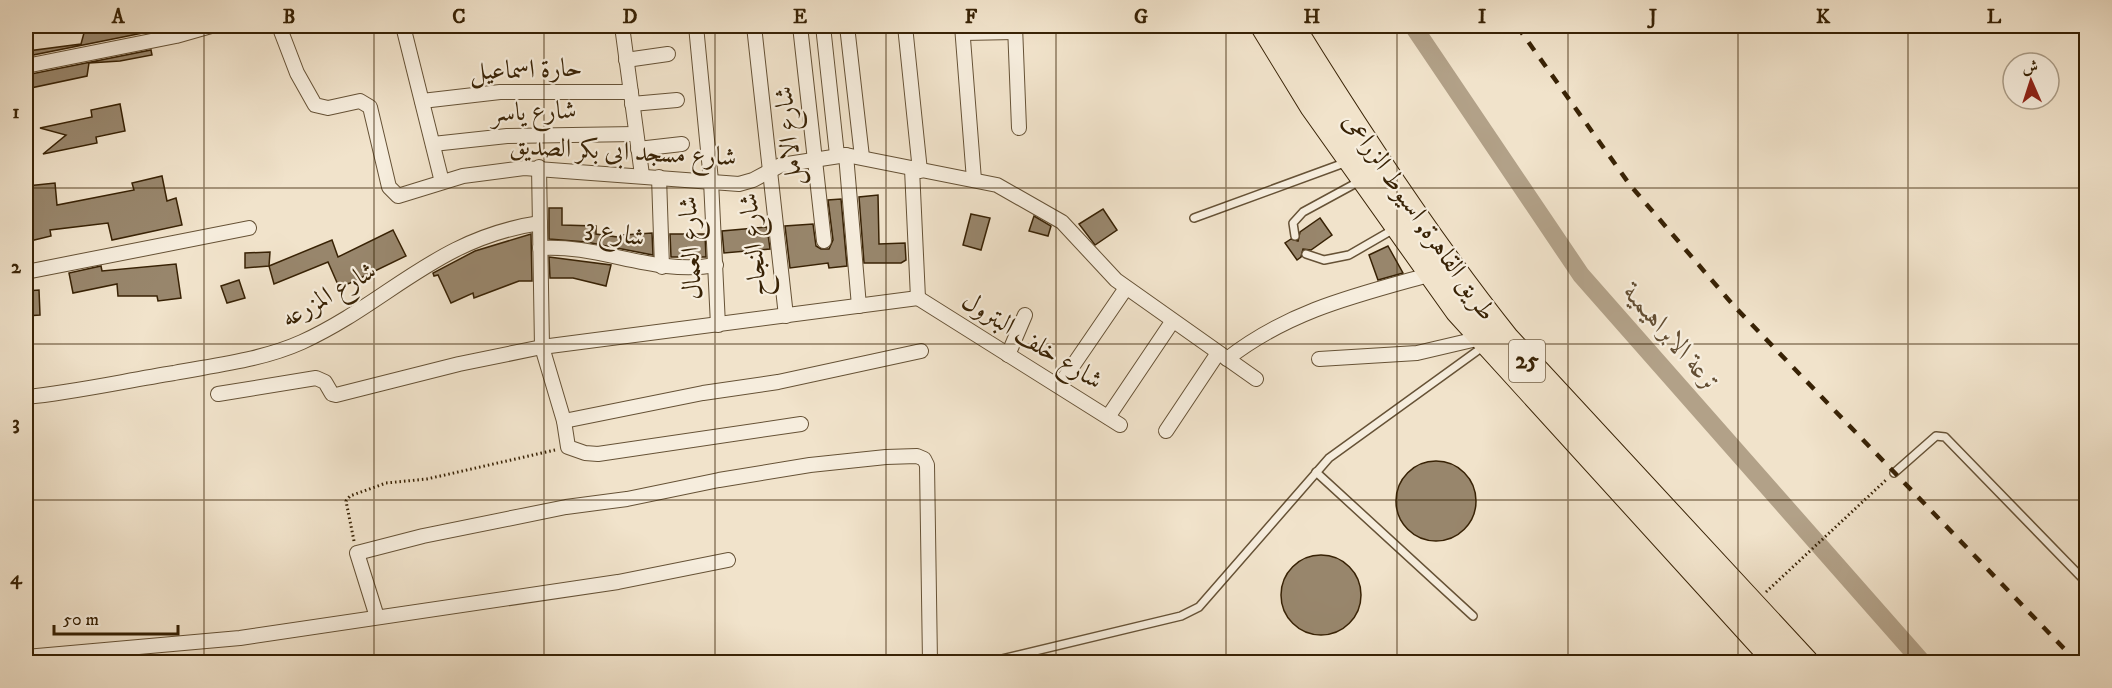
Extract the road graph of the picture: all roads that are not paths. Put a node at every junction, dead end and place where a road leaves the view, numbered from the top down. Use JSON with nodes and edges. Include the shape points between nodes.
{"nodes":[{"id":1,"x":211,"y":26,"type":"edge"},
{"id":2,"x":279,"y":26,"type":"edge"},
{"id":3,"x":403,"y":26,"type":"edge"},
{"id":4,"x":622,"y":26,"type":"edge"},
{"id":5,"x":696,"y":26,"type":"edge"},
{"id":6,"x":754,"y":26,"type":"edge"},
{"id":7,"x":800,"y":26,"type":"edge"},
{"id":8,"x":823,"y":26,"type":"edge"},
{"id":9,"x":847,"y":26,"type":"edge"},
{"id":10,"x":905,"y":26,"type":"edge"},
{"id":11,"x":1264,"y":26,"type":"edge"},
{"id":12,"x":1291,"y":26,"type":"edge"},
{"id":13,"x":962,"y":29,"type":"edge"},
{"id":14,"x":1015,"y":29,"type":"edge"},
{"id":15,"x":668,"y":54,"type":"dead end"},
{"id":16,"x":626,"y":60,"type":"junction"},
{"id":17,"x":26,"y":66,"type":"edge"},
{"id":18,"x":632,"y":98,"type":"junction"},
{"id":19,"x":677,"y":100,"type":"dead end"},
{"id":20,"x":422,"y":101,"type":"junction"},
{"id":21,"x":1019,"y":128,"type":"dead end"},
{"id":22,"x":636,"y":134,"type":"junction"},
{"id":23,"x":433,"y":144,"type":"junction"},
{"id":24,"x":682,"y":144,"type":"dead end"},
{"id":25,"x":638,"y":149,"type":"junction"},
{"id":26,"x":842,"y":155,"type":"junction"},
{"id":27,"x":862,"y":157,"type":"junction"},
{"id":28,"x":816,"y":159,"type":"junction"},
{"id":29,"x":538,"y":168,"type":"junction"},
{"id":30,"x":1358,"y":169,"type":"junction"},
{"id":31,"x":771,"y":170,"type":"junction"},
{"id":32,"x":916,"y":170,"type":"junction"},
{"id":33,"x":642,"y":175,"type":"junction"},
{"id":34,"x":659,"y":177,"type":"junction"},
{"id":35,"x":974,"y":180,"type":"junction"},
{"id":36,"x":711,"y":181,"type":"junction"},
{"id":37,"x":442,"y":182,"type":"junction"},
{"id":38,"x":1194,"y":218,"type":"dead end"},
{"id":39,"x":1408,"y":221,"type":"junction"},
{"id":40,"x":540,"y":223,"type":"junction"},
{"id":41,"x":249,"y":228,"type":"dead end"},
{"id":42,"x":1295,"y":236,"type":"dead end"},
{"id":43,"x":824,"y":241,"type":"dead end"},
{"id":44,"x":540,"y":248,"type":"junction"},
{"id":45,"x":1306,"y":254,"type":"dead end"},
{"id":46,"x":716,"y":265,"type":"junction"},
{"id":47,"x":662,"y":267,"type":"junction"},
{"id":48,"x":26,"y":272,"type":"edge"},
{"id":49,"x":1432,"y":274,"type":"junction"},
{"id":50,"x":1126,"y":288,"type":"junction"},
{"id":51,"x":918,"y":298,"type":"junction"},
{"id":52,"x":859,"y":306,"type":"junction"},
{"id":53,"x":1025,"y":315,"type":"dead end"},
{"id":54,"x":786,"y":316,"type":"junction"},
{"id":55,"x":1172,"y":322,"type":"junction"},
{"id":56,"x":718,"y":325,"type":"junction"},
{"id":57,"x":1484,"y":341,"type":"junction"},
{"id":58,"x":542,"y":348,"type":"junction"},
{"id":59,"x":921,"y":351,"type":"dead end"},
{"id":60,"x":1008,"y":355,"type":"junction"},
{"id":61,"x":1222,"y":356,"type":"junction"},
{"id":62,"x":1319,"y":359,"type":"dead end"},
{"id":63,"x":1256,"y":379,"type":"dead end"},
{"id":64,"x":1059,"y":386,"type":"junction"},
{"id":65,"x":218,"y":394,"type":"dead end"},
{"id":66,"x":26,"y":397,"type":"edge"},
{"id":67,"x":1108,"y":417,"type":"junction"},
{"id":68,"x":564,"y":421,"type":"junction"},
{"id":69,"x":801,"y":424,"type":"dead end"},
{"id":70,"x":1120,"y":425,"type":"dead end"},
{"id":71,"x":1166,"y":431,"type":"dead end"},
{"id":72,"x":1316,"y":472,"type":"junction"},
{"id":73,"x":1894,"y":473,"type":"road end"},
{"id":74,"x":728,"y":560,"type":"dead end"},
{"id":75,"x":2086,"y":582,"type":"edge"},
{"id":76,"x":1473,"y":616,"type":"dead end"},
{"id":77,"x":377,"y":617,"type":"junction"},
{"id":78,"x":26,"y":657,"type":"edge"},
{"id":79,"x":930,"y":663,"type":"edge"},
{"id":80,"x":989,"y":663,"type":"edge"},
{"id":81,"x":1778,"y":663,"type":"edge"},
{"id":82,"x":1805,"y":663,"type":"edge"}],
"edges":[{"from":1,"to":17,"type":"street"},
{"from":2,"to":37,"type":"street","name":"شارع مسجد ابى بكر الصديق","via":[[297,73],[315,105],[328,108],[360,101],[370,107],[389,187],[395,195]]},
{"from":3,"to":20,"type":"street"},
{"from":4,"to":16,"type":"street"},
{"from":5,"to":36,"type":"street","name":"شارع العمال"},
{"from":6,"to":31,"type":"street","name":"شارع النجاح"},
{"from":7,"to":28,"type":"street","name":"شارع الامل"},
{"from":8,"to":26,"type":"street"},
{"from":9,"to":27,"type":"street"},
{"from":10,"to":32,"type":"street"},
{"from":11,"to":30,"type":"highway","name":"طريق القاهرة, اسيوط الزراعى","number":"25"},
{"from":12,"to":39,"type":"highway","name":"طريق القاهرة, اسيوط الزراعى","number":"25"},
{"from":13,"to":14,"type":"street"},
{"from":13,"to":35,"type":"street"},
{"from":14,"to":21,"type":"street"},
{"from":15,"to":16,"type":"street"},
{"from":16,"to":18,"type":"street"},
{"from":18,"to":19,"type":"street","name":"حارة اسماعيل"},
{"from":18,"to":20,"type":"street","name":"حارة اسماعيل","via":[[500,92]]},
{"from":18,"to":22,"type":"street"},
{"from":20,"to":23,"type":"street"},
{"from":22,"to":23,"type":"street","name":"شارع ياسر","via":[[507,136]]},
{"from":22,"to":25,"type":"street"},
{"from":23,"to":37,"type":"street"},
{"from":24,"to":25,"type":"street"},
{"from":25,"to":33,"type":"street"},
{"from":26,"to":27,"type":"street","name":"شارع مسجد ابى بكر الصديق"},
{"from":26,"to":28,"type":"street","name":"شارع مسجد ابى بكر الصديق"},
{"from":26,"to":52,"type":"street"},
{"from":27,"to":32,"type":"street","name":"شارع مسجد ابى بكر الصديق"},
{"from":28,"to":31,"type":"street","name":"شارع مسجد ابى بكر الصديق"},
{"from":28,"to":43,"type":"street","name":"شارع الامل"},
{"from":29,"to":33,"type":"street","name":"شارع مسجد ابى بكر الصديق"},
{"from":29,"to":37,"type":"street","name":"شارع مسجد ابى بكر الصديق","via":[[483,172]]},
{"from":29,"to":40,"type":"street"},
{"from":30,"to":38,"type":"lane"},
{"from":30,"to":39,"type":"highway","name":"طريق القاهرة, اسيوط الزراعى","number":"25"},
{"from":30,"to":42,"type":"lane","via":[[1303,212],[1293,223]]},
{"from":31,"to":36,"type":"street","name":"شارع مسجد ابى بكر الصديق","via":[[746,183]]},
{"from":31,"to":54,"type":"street","name":"شارع النجاح"},
{"from":32,"to":35,"type":"street","name":"شارع مسجد ابى بكر الصديق"},
{"from":32,"to":51,"type":"street"},
{"from":33,"to":34,"type":"street","name":"شارع مسجد ابى بكر الصديق"},
{"from":34,"to":36,"type":"street","name":"شارع مسجد ابى بكر الصديق"},
{"from":34,"to":47,"type":"street"},
{"from":35,"to":50,"type":"street","name":"شارع مسجد ابى بكر الصديق","via":[[1008,189],[1050,212]]},
{"from":36,"to":46,"type":"street","name":"شارع العمال"},
{"from":39,"to":45,"type":"lane","via":[[1349,255],[1324,260]]},
{"from":39,"to":49,"type":"highway","name":"طريق القاهرة, اسيوط الزراعى","number":"25"},
{"from":39,"to":82,"type":"highway","name":"طريق القاهرة, اسيوط الزراعى","number":"25","via":[[1506,339]]},
{"from":40,"to":44,"type":"street"},
{"from":40,"to":66,"type":"street","name":"شارع المزرعه","via":[[497,232],[449,251],[331,326],[282,350],[217,365]]},
{"from":41,"to":48,"type":"street"},
{"from":44,"to":47,"type":"street","name":"شارع 3","via":[[578,249]]},
{"from":44,"to":58,"type":"street"},
{"from":46,"to":47,"type":"street","name":"شارع 3"},
{"from":46,"to":56,"type":"street","name":"شارع العمال"},
{"from":49,"to":57,"type":"highway","name":"طريق القاهرة, اسيوط الزراعى","number":"25"},
{"from":49,"to":61,"type":"street","via":[[1305,312]]},
{"from":50,"to":55,"type":"street","name":"شارع مسجد ابى بكر الصديق"},
{"from":50,"to":64,"type":"street"},
{"from":51,"to":52,"type":"street"},
{"from":51,"to":60,"type":"street","name":"شارع خلف البترول"},
{"from":52,"to":54,"type":"street"},
{"from":53,"to":60,"type":"street"},
{"from":54,"to":56,"type":"street"},
{"from":55,"to":61,"type":"street","name":"شارع مسجد ابى بكر الصديق"},
{"from":55,"to":67,"type":"street"},
{"from":56,"to":58,"type":"street"},
{"from":57,"to":62,"type":"street","via":[[1417,353]]},
{"from":57,"to":72,"type":"lane","via":[[1329,458]]},
{"from":57,"to":81,"type":"highway","name":"طريق القاهرة, اسيوط الزراعى","number":"25"},
{"from":58,"to":65,"type":"street","via":[[459,363],[342,395],[332,394],[325,382],[316,378]]},
{"from":58,"to":68,"type":"street"},
{"from":59,"to":68,"type":"street"},
{"from":60,"to":64,"type":"street","name":"شارع خلف البترول"},
{"from":61,"to":63,"type":"street","name":"شارع مسجد ابى بكر الصديق"},
{"from":61,"to":71,"type":"street"},
{"from":64,"to":67,"type":"street","name":"شارع خلف البترول"},
{"from":67,"to":70,"type":"street","name":"شارع خلف البترول"},
{"from":68,"to":69,"type":"street","via":[[568,447],[598,454]]},
{"from":72,"to":76,"type":"lane"},
{"from":72,"to":80,"type":"lane","via":[[1199,607],[1181,616]]},
{"from":73,"to":75,"type":"lane","via":[[1936,436],[1945,437]]},
{"from":74,"to":77,"type":"street","via":[[618,582]]},
{"from":77,"to":78,"type":"street","via":[[240,638]]},
{"from":77,"to":79,"type":"street","via":[[357,553],[555,509],[719,480],[810,465],[917,456],[927,465]]}]}
